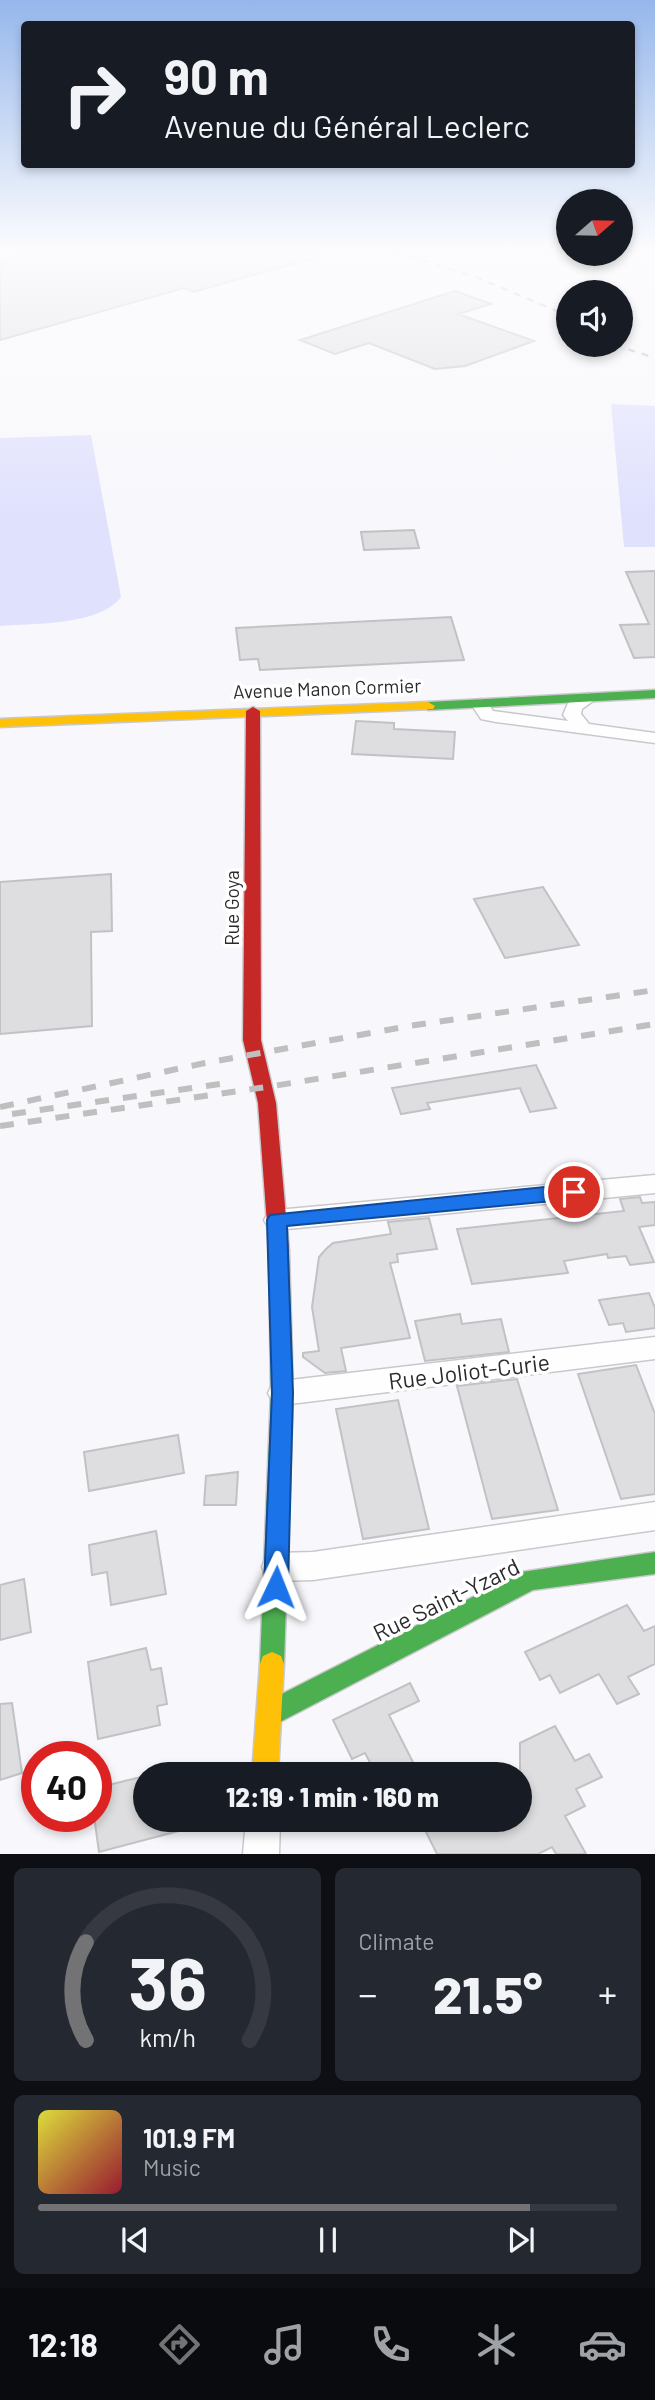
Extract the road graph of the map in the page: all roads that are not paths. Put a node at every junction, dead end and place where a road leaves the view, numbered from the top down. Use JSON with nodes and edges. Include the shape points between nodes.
{"nodes":[{"id":1,"x":655,"y":694,"type":"edge"},
{"id":2,"x":587,"y":698,"type":"junction"},
{"id":3,"x":480,"y":704,"type":"junction"},
{"id":4,"x":253,"y":711,"type":"junction"},
{"id":5,"x":0,"y":723,"type":"edge"},
{"id":6,"x":584,"y":729,"type":"junction"},
{"id":7,"x":655,"y":738,"type":"edge"},
{"id":8,"x":655,"y":1184,"type":"edge"},
{"id":9,"x":277,"y":1220,"type":"junction"},
{"id":10,"x":655,"y":1348,"type":"edge"},
{"id":11,"x":282,"y":1393,"type":"junction"},
{"id":12,"x":655,"y":1516,"type":"edge"},
{"id":13,"x":655,"y":1563,"type":"edge"},
{"id":14,"x":277,"y":1567,"type":"junction"},
{"id":15,"x":269,"y":1714,"type":"junction"},
{"id":16,"x":266,"y":1762,"type":"edge"},
{"id":17,"x":262,"y":1832,"type":"edge"},
{"id":18,"x":261,"y":1854,"type":"edge"}],
"edges":[{"from":1,"to":2,"type":"street","name":"Avenue Manon Cormier"},
{"from":2,"to":3,"type":"street","name":"Avenue Manon Cormier"},
{"from":2,"to":6,"type":"street","via":[[574,707],[572,715]]},
{"from":3,"to":4,"type":"street","name":"Avenue Manon Cormier"},
{"from":3,"to":6,"type":"street","via":[[487,715]]},
{"from":4,"to":5,"type":"street","name":"Avenue Manon Cormier"},
{"from":4,"to":9,"type":"street","name":"Rue Goya","via":[[252,1040],[267,1103]]},
{"from":6,"to":7,"type":"street"},
{"from":8,"to":9,"type":"street"},
{"from":9,"to":11,"type":"street","name":"Rue Goya"},
{"from":10,"to":11,"type":"street","name":"Rue Joliot-Curie"},
{"from":11,"to":14,"type":"street","name":"Rue Goya"},
{"from":12,"to":14,"type":"street","via":[[313,1566]]},
{"from":13,"to":15,"type":"street","name":"Rue Saint-Yzard","via":[[530,1580]]},
{"from":14,"to":15,"type":"street","name":"Rue Goya"},
{"from":15,"to":16,"type":"street","name":"Rue Goya"},
{"from":17,"to":18,"type":"street"}]}
